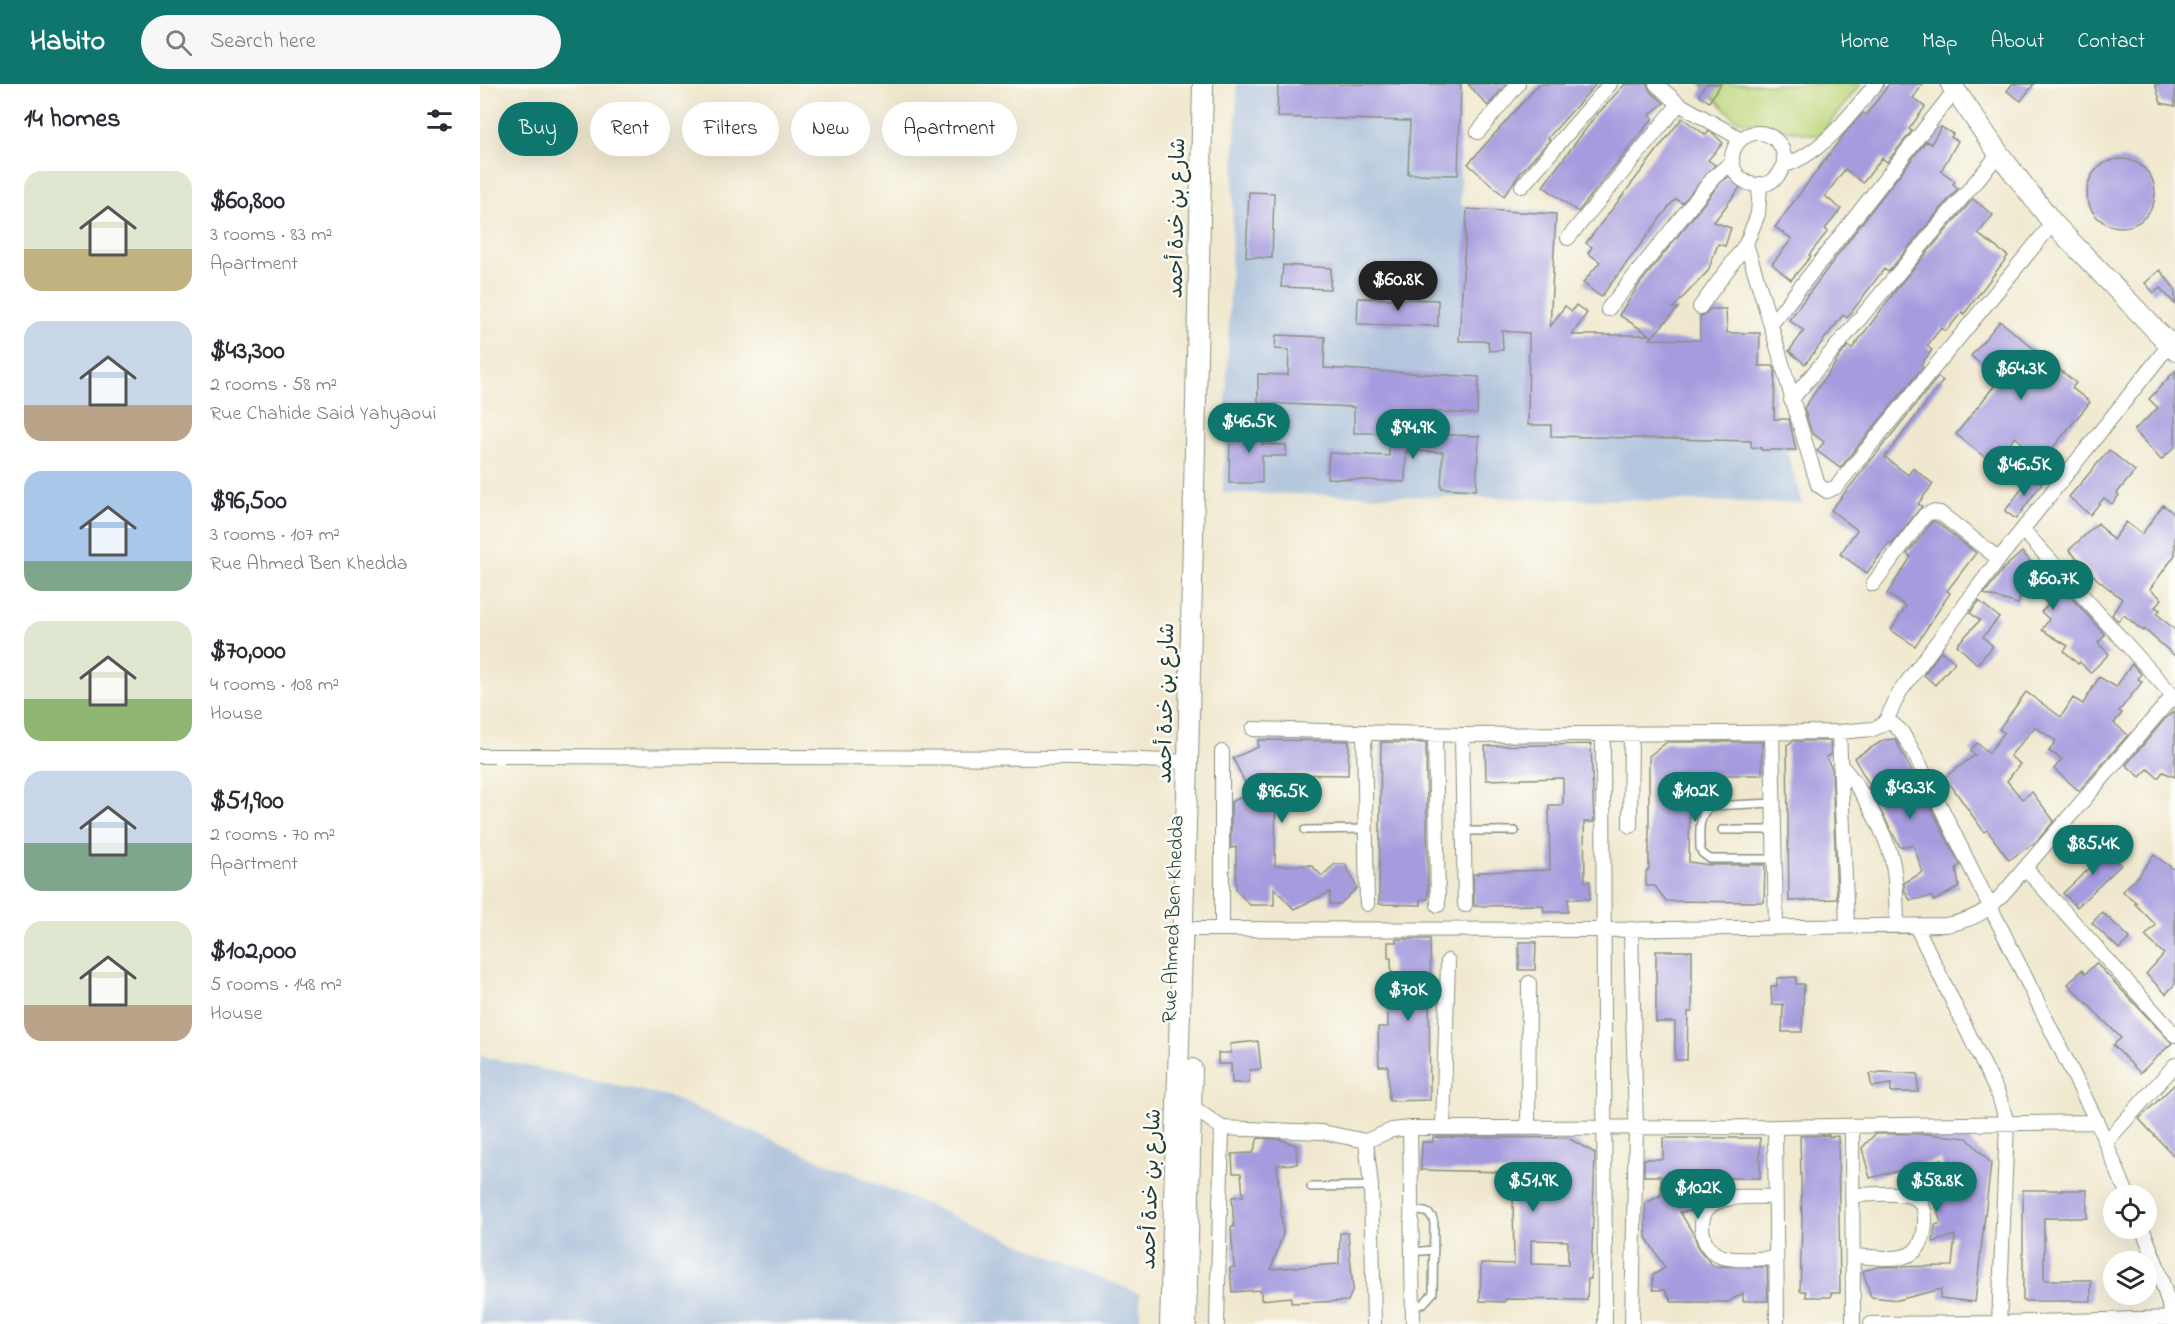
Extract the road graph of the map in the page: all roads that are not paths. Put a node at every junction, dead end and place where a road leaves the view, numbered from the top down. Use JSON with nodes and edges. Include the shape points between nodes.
{"nodes":[{"id":1,"x":1203,"y":84,"type":"edge"},
{"id":2,"x":1216,"y":84,"type":"edge"},
{"id":3,"x":1518,"y":84,"type":"edge"},
{"id":4,"x":1610,"y":84,"type":"edge"},
{"id":5,"x":1656,"y":84,"type":"edge"},
{"id":6,"x":1876,"y":84,"type":"edge"},
{"id":7,"x":1953,"y":87,"type":"edge"},
{"id":8,"x":1679,"y":104,"type":"junction"},
{"id":9,"x":1478,"y":132,"type":"dead end"},
{"id":10,"x":1741,"y":139,"type":"junction"},
{"id":11,"x":1999,"y":154,"type":"junction"},
{"id":12,"x":1732,"y":162,"type":"junction"},
{"id":13,"x":1783,"y":166,"type":"junction"},
{"id":14,"x":1760,"y":184,"type":"junction"},
{"id":15,"x":1522,"y":186,"type":"dead end"},
{"id":16,"x":2053,"y":223,"type":"junction"},
{"id":17,"x":1568,"y":238,"type":"dead end"},
{"id":18,"x":1746,"y":244,"type":"junction"},
{"id":19,"x":1700,"y":307,"type":"dead end"},
{"id":20,"x":1608,"y":309,"type":"dead end"},
{"id":21,"x":1772,"y":323,"type":"junction"},
{"id":22,"x":2173,"y":344,"type":"edge"},
{"id":23,"x":1791,"y":400,"type":"junction"},
{"id":24,"x":2024,"y":530,"type":"junction"},
{"id":25,"x":1999,"y":559,"type":"junction"},
{"id":26,"x":1872,"y":584,"type":"dead end"},
{"id":27,"x":2174,"y":697,"type":"edge"},
{"id":28,"x":1887,"y":719,"type":"junction"},
{"id":29,"x":1253,"y":729,"type":"dead end"},
{"id":30,"x":1364,"y":732,"type":"junction"},
{"id":31,"x":1839,"y":732,"type":"junction"},
{"id":32,"x":1772,"y":733,"type":"junction"},
{"id":33,"x":1435,"y":734,"type":"junction"},
{"id":34,"x":1462,"y":735,"type":"junction"},
{"id":35,"x":1603,"y":735,"type":"junction"},
{"id":36,"x":1631,"y":735,"type":"junction"},
{"id":37,"x":1222,"y":752,"type":"dead end"},
{"id":38,"x":480,"y":756,"type":"edge"},
{"id":39,"x":1188,"y":762,"type":"junction"},
{"id":40,"x":1840,"y":765,"type":"junction"},
{"id":41,"x":1773,"y":803,"type":"junction"},
{"id":42,"x":1630,"y":826,"type":"dead end"},
{"id":43,"x":1366,"y":829,"type":"junction"},
{"id":44,"x":1305,"y":830,"type":"dead end"},
{"id":45,"x":1722,"y":830,"type":"dead end"},
{"id":46,"x":1774,"y":830,"type":"junction"},
{"id":47,"x":1464,"y":831,"type":"junction"},
{"id":48,"x":1515,"y":831,"type":"dead end"},
{"id":49,"x":1775,"y":859,"type":"junction"},
{"id":50,"x":2025,"y":868,"type":"junction"},
{"id":51,"x":1368,"y":904,"type":"dead end"},
{"id":52,"x":1438,"y":905,"type":"dead end"},
{"id":53,"x":1465,"y":905,"type":"dead end"},
{"id":54,"x":1991,"y":908,"type":"junction"},
{"id":55,"x":1897,"y":926,"type":"junction"},
{"id":56,"x":1916,"y":926,"type":"junction"},
{"id":57,"x":1776,"y":927,"type":"junction"},
{"id":58,"x":1847,"y":927,"type":"junction"},
{"id":59,"x":1196,"y":929,"type":"junction"},
{"id":60,"x":1222,"y":929,"type":"junction"},
{"id":61,"x":1632,"y":929,"type":"junction"},
{"id":62,"x":1602,"y":930,"type":"junction"},
{"id":63,"x":1448,"y":961,"type":"dead end"},
{"id":64,"x":1529,"y":983,"type":"dead end"},
{"id":65,"x":2175,"y":1035,"type":"edge"},
{"id":66,"x":2175,"y":1065,"type":"edge"},
{"id":67,"x":1191,"y":1106,"type":"junction"},
{"id":68,"x":2097,"y":1122,"type":"junction"},
{"id":69,"x":2007,"y":1123,"type":"junction"},
{"id":70,"x":1852,"y":1126,"type":"junction"},
{"id":71,"x":1636,"y":1127,"type":"junction"},
{"id":72,"x":1775,"y":1127,"type":"junction"},
{"id":73,"x":1222,"y":1128,"type":"junction"},
{"id":74,"x":1410,"y":1128,"type":"junction"},
{"id":75,"x":1443,"y":1128,"type":"junction"},
{"id":76,"x":1528,"y":1128,"type":"junction"},
{"id":77,"x":1606,"y":1128,"type":"junction"},
{"id":78,"x":1366,"y":1141,"type":"junction"},
{"id":79,"x":2106,"y":1142,"type":"junction"},
{"id":80,"x":2124,"y":1185,"type":"edge"},
{"id":81,"x":1371,"y":1186,"type":"junction"},
{"id":82,"x":1311,"y":1187,"type":"dead end"},
{"id":83,"x":1852,"y":1195,"type":"junction"},
{"id":84,"x":1775,"y":1197,"type":"junction"},
{"id":85,"x":1410,"y":1211,"type":"junction"},
{"id":86,"x":2146,"y":1239,"type":"edge"},
{"id":87,"x":1434,"y":1250,"type":"junction"},
{"id":88,"x":1411,"y":1252,"type":"junction"},
{"id":89,"x":1853,"y":1256,"type":"junction"},
{"id":90,"x":1776,"y":1258,"type":"junction"},
{"id":91,"x":1413,"y":1306,"type":"junction"},
{"id":92,"x":2174,"y":1321,"type":"edge"},
{"id":93,"x":1170,"y":1324,"type":"edge"},
{"id":94,"x":1186,"y":1324,"type":"edge"},
{"id":95,"x":1217,"y":1324,"type":"edge"},
{"id":96,"x":1374,"y":1324,"type":"edge"},
{"id":97,"x":1413,"y":1324,"type":"edge"},
{"id":98,"x":1605,"y":1324,"type":"edge"},
{"id":99,"x":1632,"y":1324,"type":"edge"},
{"id":100,"x":1776,"y":1324,"type":"edge"},
{"id":101,"x":1853,"y":1324,"type":"edge"},
{"id":102,"x":1871,"y":1324,"type":"edge"},
{"id":103,"x":1999,"y":1324,"type":"edge"}],
"edges":[{"from":1,"to":39,"type":"main road","name":"شارع بن خدة أحمد"},
{"from":2,"to":59,"type":"main road","name":"Rue Ahmed Ben Khedda"},
{"from":3,"to":9,"type":"street"},
{"from":4,"to":15,"type":"street"},
{"from":5,"to":8,"type":"street"},
{"from":6,"to":13,"type":"street","via":[[1814,152]]},
{"from":7,"to":11,"type":"main road"},
{"from":7,"to":21,"type":"street"},
{"from":8,"to":10,"type":"street"},
{"from":8,"to":17,"type":"street"},
{"from":10,"to":12,"type":"street"},
{"from":10,"to":13,"type":"street","via":[[1756,133],[1772,137],[1782,150]]},
{"from":11,"to":16,"type":"main road"},
{"from":11,"to":23,"type":"street"},
{"from":12,"to":14,"type":"street","via":[[1742,179]]},
{"from":12,"to":20,"type":"street","via":[[1714,177]]},
{"from":13,"to":14,"type":"street","via":[[1770,182]]},
{"from":14,"to":18,"type":"street","via":[[1758,214]]},
{"from":16,"to":22,"type":"main road"},
{"from":16,"to":23,"type":"street","via":[[1832,490],[1818,485]]},
{"from":18,"to":19,"type":"street"},
{"from":18,"to":21,"type":"street"},
{"from":21,"to":23,"type":"street"},
{"from":22,"to":24,"type":"street"},
{"from":24,"to":25,"type":"street"},
{"from":24,"to":27,"type":"street"},
{"from":25,"to":26,"type":"street","via":[[1940,513],[1932,512],[1925,515]]},
{"from":25,"to":28,"type":"street","via":[[1899,693]]},
{"from":27,"to":50,"type":"street"},
{"from":28,"to":31,"type":"street","via":[[1874,729]]},
{"from":28,"to":54,"type":"street","via":[[1901,731],[1916,755]]},
{"from":29,"to":30,"type":"street"},
{"from":30,"to":33,"type":"street"},
{"from":30,"to":43,"type":"street"},
{"from":31,"to":32,"type":"street"},
{"from":31,"to":40,"type":"street"},
{"from":32,"to":36,"type":"street"},
{"from":32,"to":41,"type":"street"},
{"from":33,"to":34,"type":"street"},
{"from":33,"to":52,"type":"street"},
{"from":34,"to":35,"type":"street"},
{"from":34,"to":47,"type":"street"},
{"from":35,"to":36,"type":"street"},
{"from":35,"to":62,"type":"street"},
{"from":36,"to":42,"type":"street"},
{"from":37,"to":60,"type":"street"},
{"from":38,"to":39,"type":"street","via":[[1082,758]]},
{"from":39,"to":93,"type":"main road","name":"شارع بن خدة أحمد"},
{"from":40,"to":55,"type":"street","via":[[1856,783],[1889,851],[1894,869]]},
{"from":40,"to":58,"type":"street"},
{"from":41,"to":46,"type":"street"},
{"from":41,"to":49,"type":"lane","via":[[1707,808],[1701,818],[1700,848],[1710,859]]},
{"from":43,"to":44,"type":"lane"},
{"from":43,"to":51,"type":"street"},
{"from":45,"to":46,"type":"lane"},
{"from":46,"to":49,"type":"street"},
{"from":47,"to":48,"type":"lane"},
{"from":47,"to":53,"type":"street"},
{"from":49,"to":57,"type":"street"},
{"from":50,"to":54,"type":"street"},
{"from":50,"to":65,"type":"street"},
{"from":54,"to":56,"type":"street","via":[[1958,922]]},
{"from":54,"to":68,"type":"street"},
{"from":55,"to":56,"type":"street"},
{"from":55,"to":58,"type":"street"},
{"from":56,"to":69,"type":"street","via":[[1999,1096]]},
{"from":57,"to":58,"type":"street"},
{"from":57,"to":61,"type":"street"},
{"from":59,"to":60,"type":"street"},
{"from":59,"to":67,"type":"main road","name":"Rue Ahmed Ben Khedda"},
{"from":60,"to":62,"type":"street"},
{"from":61,"to":62,"type":"street"},
{"from":61,"to":71,"type":"street"},
{"from":62,"to":77,"type":"street"},
{"from":63,"to":75,"type":"street"},
{"from":64,"to":76,"type":"street"},
{"from":66,"to":79,"type":"street"},
{"from":67,"to":73,"type":"street"},
{"from":67,"to":94,"type":"main road","name":"Rue Ahmed Ben Khedda"},
{"from":68,"to":69,"type":"street"},
{"from":68,"to":79,"type":"street"},
{"from":69,"to":70,"type":"street"},
{"from":69,"to":103,"type":"street"},
{"from":70,"to":72,"type":"street"},
{"from":70,"to":83,"type":"street"},
{"from":71,"to":72,"type":"street"},
{"from":71,"to":77,"type":"street"},
{"from":71,"to":99,"type":"street"},
{"from":72,"to":84,"type":"street"},
{"from":73,"to":78,"type":"street","via":[[1322,1132]]},
{"from":73,"to":95,"type":"street"},
{"from":74,"to":75,"type":"street"},
{"from":74,"to":78,"type":"street","via":[[1392,1130]]},
{"from":74,"to":85,"type":"street"},
{"from":75,"to":76,"type":"street"},
{"from":76,"to":77,"type":"street"},
{"from":77,"to":98,"type":"street"},
{"from":78,"to":81,"type":"street"},
{"from":79,"to":80,"type":"street"},
{"from":81,"to":82,"type":"lane"},
{"from":81,"to":96,"type":"street"},
{"from":83,"to":89,"type":"street"},
{"from":83,"to":89,"type":"street","via":[[1911,1196],[1920,1201],[1925,1211],[1924,1240],[1911,1254]]},
{"from":84,"to":90,"type":"street"},
{"from":84,"to":90,"type":"street","via":[[1736,1197],[1715,1202],[1703,1218],[1702,1229],[1709,1249],[1720,1256]]},
{"from":85,"to":87,"type":"lane","via":[[1425,1211],[1432,1216]]},
{"from":85,"to":88,"type":"street"},
{"from":86,"to":92,"type":"street"},
{"from":87,"to":88,"type":"lane"},
{"from":87,"to":91,"type":"lane","via":[[1433,1293],[1428,1302]]},
{"from":88,"to":91,"type":"street"},
{"from":89,"to":101,"type":"street"},
{"from":90,"to":100,"type":"street"},
{"from":91,"to":97,"type":"street"},
{"from":92,"to":103,"type":"street"},
{"from":102,"to":103,"type":"street"}]}
